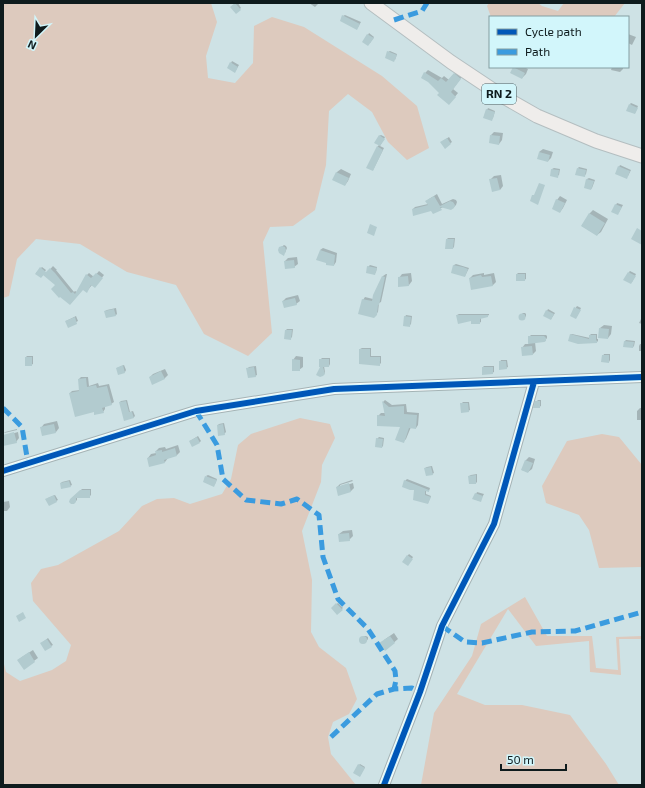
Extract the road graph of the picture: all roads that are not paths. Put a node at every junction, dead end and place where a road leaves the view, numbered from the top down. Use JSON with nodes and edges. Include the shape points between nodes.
{"nodes":[{"id":1,"x":371,"y":3,"type":"edge"},
{"id":2,"x":642,"y":156,"type":"edge"},
{"id":3,"x":642,"y":377,"type":"edge"},
{"id":4,"x":534,"y":382,"type":"junction"},
{"id":5,"x":3,"y":471,"type":"edge"},
{"id":6,"x":384,"y":785,"type":"edge"}],
"edges":[{"from":1,"to":2,"type":"main road","number":"RN 2","via":[[451,62],[537,116],[596,141]]},
{"from":3,"to":4,"type":"street"},
{"from":4,"to":5,"type":"street","via":[[334,389],[196,411]]},
{"from":4,"to":6,"type":"street","via":[[494,524],[442,626]]}]}
